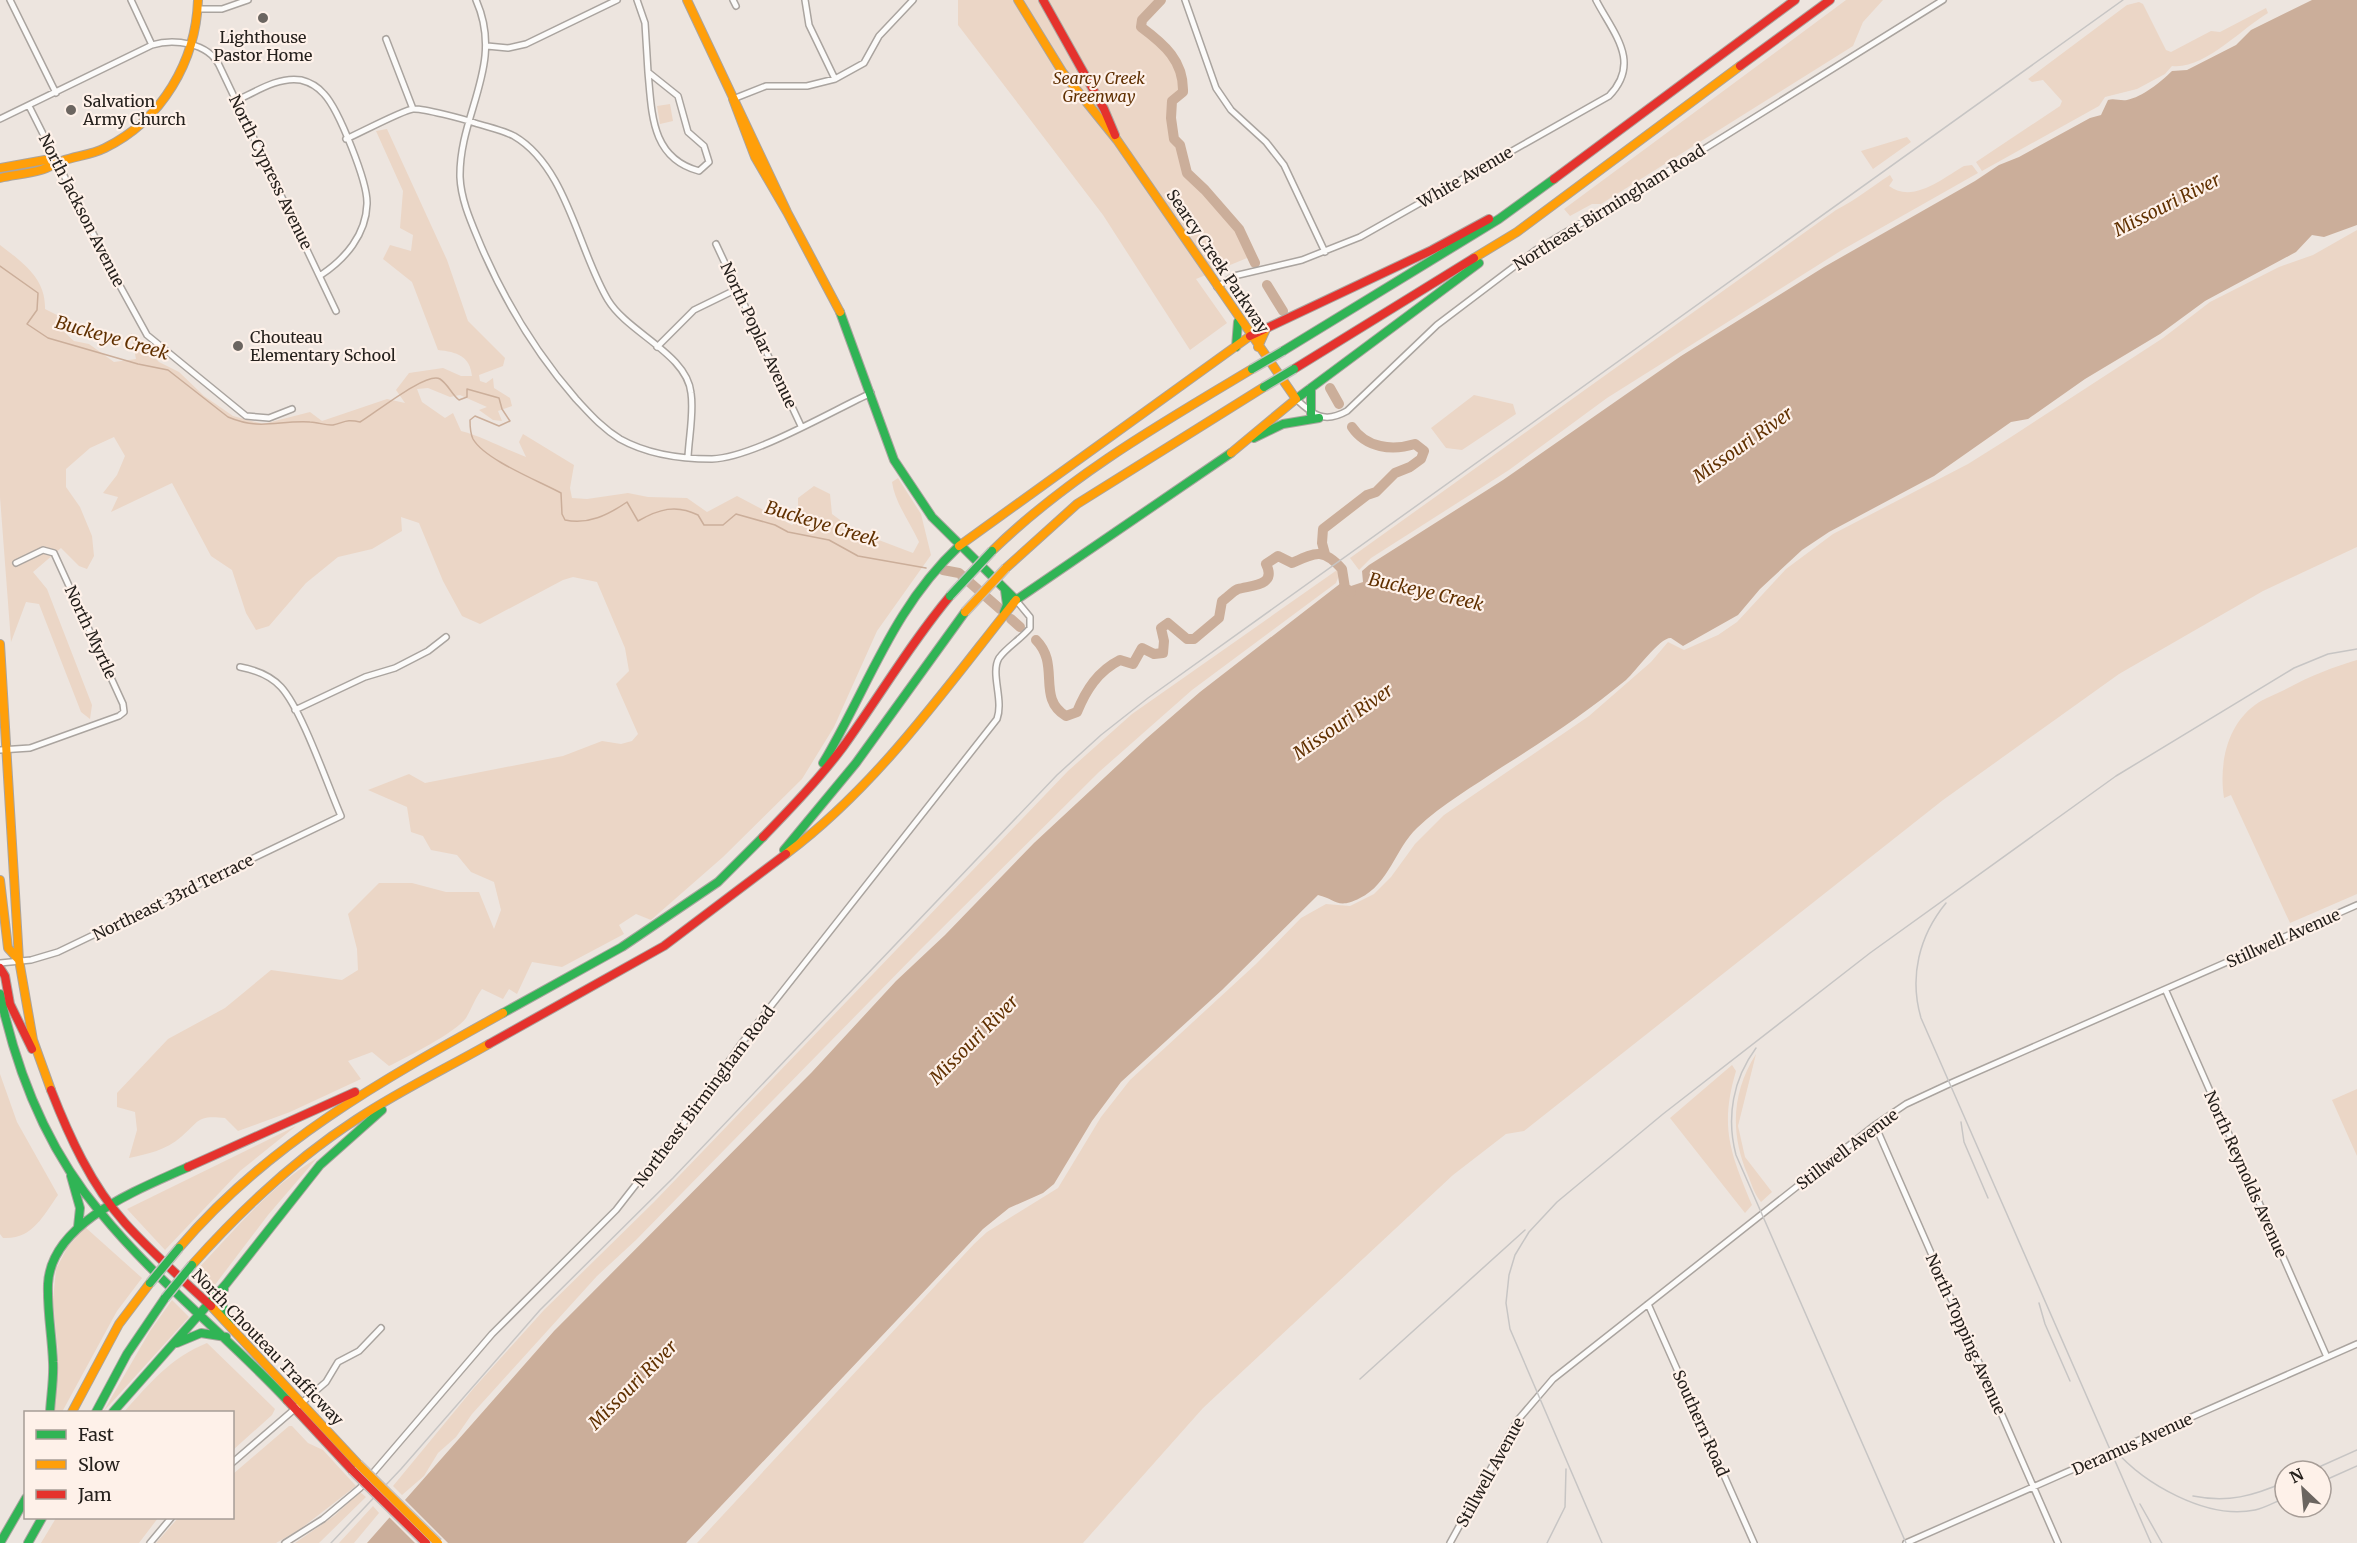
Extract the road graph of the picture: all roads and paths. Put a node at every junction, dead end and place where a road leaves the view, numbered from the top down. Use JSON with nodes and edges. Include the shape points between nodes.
{"nodes":[{"id":1,"x":10,"y":0,"type":"edge"},
{"id":2,"x":131,"y":0,"type":"edge"},
{"id":3,"x":249,"y":0,"type":"edge"},
{"id":4,"x":476,"y":0,"type":"edge"},
{"id":5,"x":617,"y":0,"type":"edge"},
{"id":6,"x":637,"y":0,"type":"edge"},
{"id":7,"x":687,"y":0,"type":"edge"},
{"id":8,"x":733,"y":0,"type":"edge"},
{"id":9,"x":805,"y":0,"type":"edge"},
{"id":10,"x":913,"y":0,"type":"edge"},
{"id":11,"x":1018,"y":0,"type":"edge"},
{"id":12,"x":1043,"y":0,"type":"edge"},
{"id":13,"x":1185,"y":0,"type":"edge"},
{"id":14,"x":1596,"y":0,"type":"edge"},
{"id":15,"x":1795,"y":0,"type":"edge"},
{"id":16,"x":1830,"y":0,"type":"edge"},
{"id":17,"x":1943,"y":0,"type":"edge"},
{"id":18,"x":198,"y":5,"type":"edge"},
{"id":19,"x":736,"y":6,"type":"dead end"},
{"id":20,"x":386,"y":39,"type":"dead end"},
{"id":21,"x":152,"y":45,"type":"junction"},
{"id":22,"x":192,"y":46,"type":"junction"},
{"id":23,"x":488,"y":46,"type":"junction"},
{"id":24,"x":648,"y":72,"type":"junction"},
{"id":25,"x":835,"y":79,"type":"junction"},
{"id":26,"x":56,"y":93,"type":"junction"},
{"id":27,"x":733,"y":99,"type":"junction"},
{"id":28,"x":236,"y":101,"type":"junction"},
{"id":29,"x":29,"y":106,"type":"junction"},
{"id":30,"x":413,"y":109,"type":"junction"},
{"id":31,"x":0,"y":119,"type":"edge"},
{"id":32,"x":471,"y":122,"type":"junction"},
{"id":33,"x":346,"y":139,"type":"junction"},
{"id":34,"x":1117,"y":140,"type":"junction"},
{"id":35,"x":58,"y":162,"type":"junction"},
{"id":36,"x":0,"y":168,"type":"edge"},
{"id":37,"x":0,"y":178,"type":"edge"},
{"id":38,"x":1540,"y":190,"type":"junction"},
{"id":39,"x":716,"y":244,"type":"dead end"},
{"id":40,"x":1492,"y":249,"type":"junction"},
{"id":41,"x":1325,"y":252,"type":"junction"},
{"id":42,"x":321,"y":275,"type":"junction"},
{"id":43,"x":1217,"y":286,"type":"junction"},
{"id":44,"x":736,"y":290,"type":"junction"},
{"id":45,"x":336,"y":311,"type":"dead end"},
{"id":46,"x":1237,"y":317,"type":"junction"},
{"id":47,"x":1268,"y":327,"type":"junction"},
{"id":48,"x":1250,"y":336,"type":"junction"},
{"id":49,"x":657,"y":347,"type":"junction"},
{"id":50,"x":1236,"y":347,"type":"junction"},
{"id":51,"x":1258,"y":347,"type":"junction"},
{"id":52,"x":1311,"y":388,"type":"junction"},
{"id":53,"x":872,"y":393,"type":"junction"},
{"id":54,"x":1296,"y":399,"type":"junction"},
{"id":55,"x":292,"y":409,"type":"dead end"},
{"id":56,"x":1315,"y":416,"type":"junction"},
{"id":57,"x":801,"y":426,"type":"junction"},
{"id":58,"x":1245,"y":443,"type":"junction"},
{"id":59,"x":688,"y":457,"type":"junction"},
{"id":60,"x":959,"y":546,"type":"junction"},
{"id":61,"x":16,"y":563,"type":"dead end"},
{"id":62,"x":1005,"y":590,"type":"junction"},
{"id":63,"x":1016,"y":600,"type":"junction"},
{"id":64,"x":1003,"y":614,"type":"junction"},
{"id":65,"x":446,"y":637,"type":"dead end"},
{"id":66,"x":0,"y":644,"type":"edge"},
{"id":67,"x":240,"y":667,"type":"dead end"},
{"id":68,"x":295,"y":710,"type":"junction"},
{"id":69,"x":3,"y":750,"type":"edge"},
{"id":70,"x":799,"y":800,"type":"junction"},
{"id":71,"x":765,"y":868,"type":"junction"},
{"id":72,"x":0,"y":880,"type":"edge"},
{"id":73,"x":2357,"y":905,"type":"edge"},
{"id":74,"x":19,"y":960,"type":"junction"},
{"id":75,"x":0,"y":963,"type":"edge"},
{"id":76,"x":0,"y":968,"type":"edge"},
{"id":77,"x":2166,"y":991,"type":"junction"},
{"id":78,"x":0,"y":994,"type":"edge"},
{"id":79,"x":39,"y":1059,"type":"junction"},
{"id":80,"x":387,"y":1077,"type":"junction"},
{"id":81,"x":402,"y":1095,"type":"junction"},
{"id":82,"x":1875,"y":1125,"type":"junction"},
{"id":83,"x":71,"y":1176,"type":"junction"},
{"id":84,"x":111,"y":1206,"type":"junction"},
{"id":85,"x":100,"y":1212,"type":"junction"},
{"id":86,"x":78,"y":1227,"type":"junction"},
{"id":87,"x":226,"y":1284,"type":"junction"},
{"id":88,"x":208,"y":1303,"type":"junction"},
{"id":89,"x":1648,"y":1304,"type":"junction"},
{"id":90,"x":199,"y":1312,"type":"junction"},
{"id":91,"x":229,"y":1324,"type":"junction"},
{"id":92,"x":381,"y":1328,"type":"dead end"},
{"id":93,"x":226,"y":1338,"type":"junction"},
{"id":94,"x":2357,"y":1344,"type":"edge"},
{"id":95,"x":166,"y":1352,"type":"junction"},
{"id":96,"x":2327,"y":1357,"type":"junction"},
{"id":97,"x":302,"y":1402,"type":"junction"},
{"id":98,"x":294,"y":1409,"type":"junction"},
{"id":99,"x":50,"y":1411,"type":"edge"},
{"id":100,"x":73,"y":1411,"type":"edge"},
{"id":101,"x":97,"y":1411,"type":"edge"},
{"id":102,"x":115,"y":1411,"type":"edge"},
{"id":103,"x":234,"y":1461,"type":"edge"},
{"id":104,"x":355,"y":1467,"type":"junction"},
{"id":105,"x":2033,"y":1487,"type":"junction"},
{"id":106,"x":24,"y":1498,"type":"edge"},
{"id":107,"x":24,"y":1501,"type":"edge"},
{"id":108,"x":20,"y":1508,"type":"junction"},
{"id":109,"x":41,"y":1519,"type":"edge"},
{"id":110,"x":170,"y":1519,"type":"edge"},
{"id":111,"x":0,"y":1543,"type":"edge"},
{"id":112,"x":28,"y":1543,"type":"edge"},
{"id":113,"x":150,"y":1543,"type":"edge"},
{"id":114,"x":285,"y":1543,"type":"edge"},
{"id":115,"x":426,"y":1543,"type":"edge"},
{"id":116,"x":438,"y":1543,"type":"edge"},
{"id":117,"x":1450,"y":1543,"type":"edge"},
{"id":118,"x":1754,"y":1543,"type":"edge"},
{"id":119,"x":1906,"y":1543,"type":"edge"},
{"id":120,"x":2058,"y":1543,"type":"edge"}],
"edges":[{"from":1,"to":26,"type":"street"},
{"from":2,"to":21,"type":"street"},
{"from":3,"to":18,"type":"street","via":[[222,9]]},
{"from":4,"to":23,"type":"street","via":[[486,24]]},
{"from":5,"to":23,"type":"street","via":[[526,44],[508,48]]},
{"from":6,"to":24,"type":"street","via":[[645,23]]},
{"from":7,"to":27,"type":"main road"},
{"from":8,"to":19,"type":"street"},
{"from":9,"to":25,"type":"street","via":[[809,25]]},
{"from":10,"to":25,"type":"street","via":[[879,36],[864,63]]},
{"from":11,"to":34,"type":"main road","name":"Searcy Creek Parkway","via":[[1033,28]]},
{"from":12,"to":34,"type":"main road","name":"Searcy Creek Parkway"},
{"from":13,"to":41,"type":"street","via":[[1216,88],[1284,165]]},
{"from":14,"to":41,"type":"street","name":"White Avenue","via":[[1618,41],[1625,64],[1622,81],[1609,96],[1396,217]]},
{"from":15,"to":38,"type":"main road"},
{"from":16,"to":40,"type":"main road"},
{"from":17,"to":56,"type":"street","name":"Northeast Birmingham Road","via":[[1536,250],[1437,325],[1347,411],[1329,418]]},
{"from":18,"to":22,"type":"main road"},
{"from":20,"to":30,"type":"street"},
{"from":21,"to":22,"type":"street","via":[[172,41]]},
{"from":21,"to":26,"type":"street"},
{"from":22,"to":28,"type":"street","name":"North Cypress Avenue","via":[[215,58]]},
{"from":22,"to":35,"type":"main road","via":[[167,96],[142,123],[109,146]]},
{"from":23,"to":32,"type":"street"},
{"from":24,"to":24,"type":"street","via":[[654,126],[664,149],[682,166],[699,171],[709,162],[704,146],[688,132],[678,96]]},
{"from":25,"to":27,"type":"street","via":[[807,86],[766,86]]},
{"from":26,"to":29,"type":"street"},
{"from":27,"to":53,"type":"main road","via":[[839,309]]},
{"from":28,"to":33,"type":"street","via":[[285,79],[310,83],[328,98]]},
{"from":28,"to":42,"type":"street","name":"North Cypress Avenue"},
{"from":29,"to":31,"type":"street"},
{"from":29,"to":35,"type":"street","name":"North Jackson Avenue"},
{"from":30,"to":32,"type":"street"},
{"from":30,"to":33,"type":"street"},
{"from":32,"to":49,"type":"street","via":[[512,135],[542,162],[555,182],[608,299],[622,319]]},
{"from":32,"to":59,"type":"street","via":[[460,169],[463,199],[494,274],[527,337],[564,386],[608,431],[646,451]]},
{"from":33,"to":42,"type":"street","via":[[365,189],[365,217],[352,246]]},
{"from":34,"to":43,"type":"main road","name":"Searcy Creek Parkway"},
{"from":35,"to":36,"type":"main road","via":[[45,160]]},
{"from":35,"to":37,"type":"main road","via":[[45,169]]},
{"from":35,"to":55,"type":"street","name":"North Jackson Avenue","via":[[147,335],[246,416],[269,418]]},
{"from":38,"to":47,"type":"main road","via":[[1432,250]]},
{"from":38,"to":70,"type":"main road","bridge":true,"via":[[1457,246],[1102,460],[1047,502],[992,551],[950,596],[842,748]]},
{"from":39,"to":44,"type":"street","name":"North Poplar Avenue"},
{"from":40,"to":52,"type":"main road","via":[[1479,263]]},
{"from":40,"to":71,"type":"main road","bridge":true,"via":[[1086,498],[1046,530],[964,612],[834,794]]},
{"from":41,"to":43,"type":"street","name":"White Avenue","via":[[1233,276]]},
{"from":42,"to":45,"type":"street","name":"North Cypress Avenue"},
{"from":43,"to":46,"type":"main road","name":"Searcy Creek Parkway"},
{"from":44,"to":49,"type":"street","via":[[694,310]]},
{"from":44,"to":57,"type":"street","name":"North Poplar Avenue"},
{"from":46,"to":48,"type":"main road","name":"Searcy Creek Parkway"},
{"from":46,"to":50,"type":"main road"},
{"from":47,"to":48,"type":"main road"},
{"from":47,"to":51,"type":"main road"},
{"from":48,"to":50,"type":"main road"},
{"from":48,"to":51,"type":"main road","name":"Searcy Creek Parkway"},
{"from":49,"to":59,"type":"street","via":[[680,367],[690,387]]},
{"from":50,"to":60,"type":"main road"},
{"from":51,"to":54,"type":"main road","name":"Searcy Creek Parkway"},
{"from":52,"to":54,"type":"main road"},
{"from":52,"to":56,"type":"main road"},
{"from":53,"to":57,"type":"street"},
{"from":53,"to":60,"type":"main road","via":[[894,460],[932,516]]},
{"from":54,"to":56,"type":"street"},
{"from":54,"to":58,"type":"main road"},
{"from":56,"to":58,"type":"main road","via":[[1283,423]]},
{"from":57,"to":59,"type":"street","via":[[740,453],[713,459]]},
{"from":58,"to":63,"type":"main road"},
{"from":60,"to":62,"type":"main road"},
{"from":60,"to":70,"type":"main road","via":[[932,572],[898,619],[838,740]]},
{"from":61,"to":69,"type":"street","name":"North Myrtle","via":[[43,550],[54,553],[124,712],[30,748]]},
{"from":62,"to":63,"type":"main road"},
{"from":62,"to":64,"type":"main road","via":[[1007,605]]},
{"from":63,"to":64,"type":"main road"},
{"from":63,"to":114,"type":"street","name":"Northeast Birmingham Road","via":[[1030,618],[1030,628],[997,664],[997,719],[741,1044],[662,1153],[595,1233],[492,1334],[360,1488],[323,1519]]},
{"from":64,"to":71,"type":"main road","via":[[866,783],[829,819]]},
{"from":65,"to":68,"type":"street","via":[[395,668],[365,677]]},
{"from":66,"to":69,"type":"main road"},
{"from":67,"to":68,"type":"street","via":[[269,677],[281,687]]},
{"from":68,"to":74,"type":"street","name":"Northeast 33rd Terrace","via":[[341,816],[58,952]]},
{"from":69,"to":74,"type":"main road"},
{"from":70,"to":80,"type":"main road","via":[[718,882],[660,924]]},
{"from":71,"to":81,"type":"main road","via":[[664,946]]},
{"from":72,"to":74,"type":"main road","via":[[8,948]]},
{"from":73,"to":77,"type":"street","name":"Stillwell Avenue"},
{"from":74,"to":75,"type":"street","name":"Northeast 33rd Terrace"},
{"from":74,"to":79,"type":"main road"},
{"from":76,"to":79,"type":"main road","via":[[23,1035]]},
{"from":77,"to":82,"type":"street","name":"Stillwell Avenue","via":[[1949,1084],[1906,1104]]},
{"from":77,"to":96,"type":"street","name":"North Reynolds Avenue"},
{"from":78,"to":83,"type":"main road","via":[[15,1059],[33,1105]]},
{"from":79,"to":84,"type":"main road","name":"North Chouteau Trafficway","via":[[84,1165]]},
{"from":80,"to":84,"type":"main road","via":[[138,1190]]},
{"from":80,"to":100,"type":"main road","bridge":true,"via":[[302,1133],[207,1215],[119,1324]]},
{"from":81,"to":87,"type":"main road","via":[[320,1165]]},
{"from":81,"to":101,"type":"main road","bridge":true,"via":[[358,1118],[279,1176],[222,1229],[165,1298],[127,1354]]},
{"from":82,"to":89,"type":"street","name":"Stillwell Avenue"},
{"from":82,"to":105,"type":"street","name":"North Topping Avenue"},
{"from":83,"to":85,"type":"main road","name":"North Chouteau Trafficway"},
{"from":83,"to":86,"type":"main road","via":[[81,1204]]},
{"from":84,"to":85,"type":"main road"},
{"from":84,"to":88,"type":"main road","name":"North Chouteau Trafficway"},
{"from":85,"to":86,"type":"main road"},
{"from":85,"to":90,"type":"main road","name":"North Chouteau Trafficway","via":[[123,1240]]},
{"from":86,"to":99,"type":"main road","via":[[63,1243],[50,1271]]},
{"from":87,"to":88,"type":"main road"},
{"from":87,"to":91,"type":"main road","via":[[221,1301]]},
{"from":88,"to":90,"type":"main road"},
{"from":88,"to":91,"type":"main road","name":"North Chouteau Trafficway"},
{"from":89,"to":117,"type":"street","name":"Stillwell Avenue","via":[[1554,1379],[1527,1407]]},
{"from":89,"to":118,"type":"street","name":"Southern Road"},
{"from":90,"to":93,"type":"main road","name":"North Chouteau Trafficway"},
{"from":90,"to":95,"type":"main road"},
{"from":91,"to":97,"type":"main road","name":"North Chouteau Trafficway"},
{"from":92,"to":97,"type":"street","via":[[359,1351],[338,1362],[326,1382]]},
{"from":93,"to":95,"type":"main road","via":[[197,1332]]},
{"from":93,"to":98,"type":"main road","name":"North Chouteau Trafficway"},
{"from":94,"to":96,"type":"street","name":"Deramus Avenue"},
{"from":95,"to":102,"type":"main road"},
{"from":96,"to":105,"type":"street","name":"Deramus Avenue"},
{"from":97,"to":98,"type":"street"},
{"from":97,"to":104,"type":"main road","name":"North Chouteau Trafficway"},
{"from":98,"to":103,"type":"street"},
{"from":98,"to":104,"type":"main road","name":"North Chouteau Trafficway"},
{"from":104,"to":115,"type":"main road","name":"North Chouteau Trafficway","bridge":true},
{"from":104,"to":116,"type":"main road","name":"North Chouteau Trafficway","bridge":true},
{"from":105,"to":119,"type":"street","name":"Deramus Avenue"},
{"from":105,"to":120,"type":"street","name":"North Topping Avenue"},
{"from":106,"to":108,"type":"main road"},
{"from":107,"to":108,"type":"main road"},
{"from":108,"to":111,"type":"main road"},
{"from":109,"to":112,"type":"main road"},
{"from":110,"to":113,"type":"street"}]}
